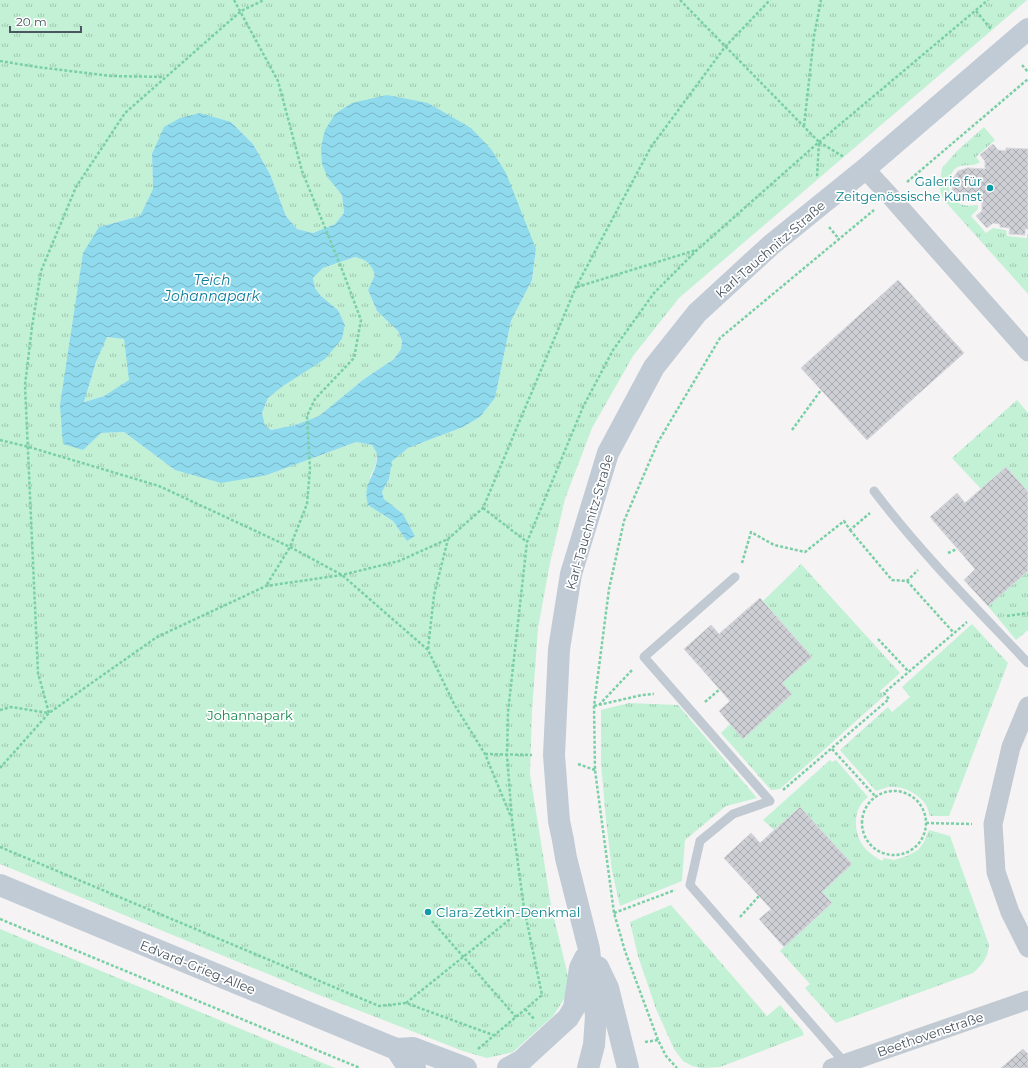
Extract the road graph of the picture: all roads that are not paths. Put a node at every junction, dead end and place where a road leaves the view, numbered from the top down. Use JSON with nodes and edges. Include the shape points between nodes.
{"nodes":[{"id":1,"x":1028,"y":29,"type":"edge"},
{"id":2,"x":865,"y":169,"type":"junction"},
{"id":3,"x":1028,"y":352,"type":"edge"},
{"id":4,"x":874,"y":491,"type":"dead end"},
{"id":5,"x":735,"y":577,"type":"road end"},
{"id":6,"x":1028,"y":663,"type":"edge"},
{"id":7,"x":1028,"y":706,"type":"edge"},
{"id":8,"x":0,"y":885,"type":"edge"},
{"id":9,"x":1028,"y":948,"type":"edge"},
{"id":10,"x":589,"y":949,"type":"junction"},
{"id":11,"x":1028,"y":1000,"type":"edge"},
{"id":12,"x":396,"y":1049,"type":"junction"},
{"id":13,"x":470,"y":1060,"type":"edge"},
{"id":14,"x":839,"y":1066,"type":"edge"},
{"id":15,"x":415,"y":1068,"type":"edge"},
{"id":16,"x":508,"y":1068,"type":"edge"},
{"id":17,"x":588,"y":1068,"type":"edge"},
{"id":18,"x":628,"y":1068,"type":"edge"}],
"edges":[{"from":1,"to":2,"type":"street","name":"Karl-Tauchnitz-Straße"},
{"from":2,"to":3,"type":"street"},
{"from":2,"to":10,"type":"street","name":"Karl-Tauchnitz-Straße","via":[[771,245],[697,313],[654,367],[608,453],[571,574],[559,648],[554,755],[559,820]]},
{"from":4,"to":6,"type":"lane","via":[[930,560]]},
{"from":5,"to":14,"type":"lane","via":[[644,657],[770,801],[733,814],[700,840],[690,885],[729,929]]},
{"from":7,"to":9,"type":"street","via":[[1012,747],[993,824],[996,872],[1010,912]]},
{"from":8,"to":12,"type":"street","name":"Edvard-Grieg-Allee"},
{"from":10,"to":16,"type":"street","via":[[580,968],[572,1012],[568,1018],[521,1061]]},
{"from":10,"to":17,"type":"street","name":"Karl-Tauchnitz-Straße","via":[[596,1016],[594,1045]]},
{"from":10,"to":18,"type":"street","name":"Karl-Tauchnitz-Straße","via":[[608,988]]},
{"from":11,"to":14,"type":"street","name":"Beethovenstraße"},
{"from":12,"to":13,"type":"street","name":"Edvard-Grieg-Allee","via":[[413,1048]]},
{"from":12,"to":15,"type":"street","via":[[406,1064]]}]}
